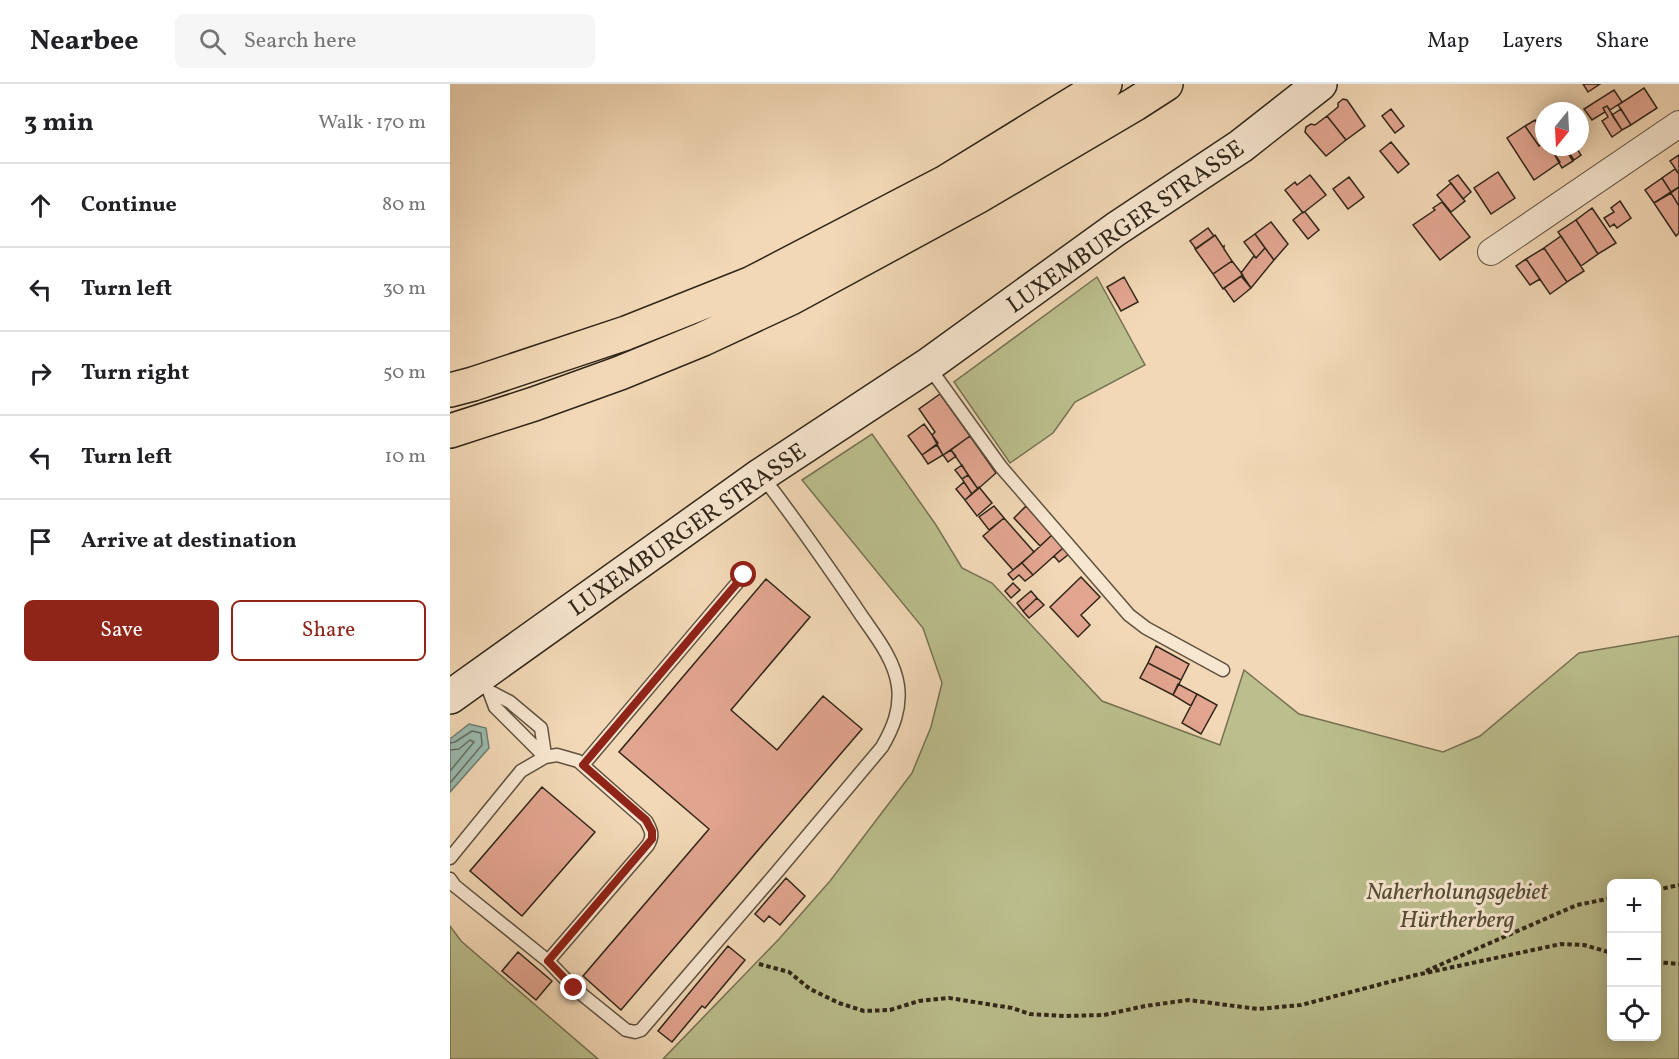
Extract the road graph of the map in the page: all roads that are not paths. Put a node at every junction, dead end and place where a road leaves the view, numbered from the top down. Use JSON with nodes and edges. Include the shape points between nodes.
{"nodes":[{"id":1,"x":1105,"y":84,"type":"edge"},
{"id":2,"x":1166,"y":84,"type":"edge"},
{"id":3,"x":1320,"y":84,"type":"edge"},
{"id":4,"x":1679,"y":124,"type":"edge"},
{"id":5,"x":1491,"y":252,"type":"dead end"},
{"id":6,"x":928,"y":365,"type":"junction"},
{"id":7,"x":450,"y":390,"type":"edge"},
{"id":8,"x":450,"y":431,"type":"edge"},
{"id":9,"x":762,"y":476,"type":"junction"},
{"id":10,"x":744,"y":575,"type":"dead end"},
{"id":11,"x":1223,"y":670,"type":"dead end"},
{"id":12,"x":484,"y":683,"type":"junction"},
{"id":13,"x":450,"y":697,"type":"edge"},
{"id":14,"x":545,"y":757,"type":"junction"},
{"id":15,"x":583,"y":765,"type":"junction"},
{"id":16,"x":450,"y":858,"type":"edge"},
{"id":17,"x":450,"y":879,"type":"edge"},
{"id":18,"x":548,"y":961,"type":"junction"}],
"edges":[{"from":1,"to":7,"type":"main road","via":[[944,183],[752,283],[626,333]]},
{"from":2,"to":8,"type":"main road","via":[[977,197],[791,298],[620,373]]},
{"from":3,"to":6,"type":"street","name":"LUXEMBURGER STRASSE","via":[[1241,146],[1116,229]]},
{"from":4,"to":5,"type":"street"},
{"from":6,"to":9,"type":"street","name":"LUXEMBURGER STRASSE"},
{"from":6,"to":11,"type":"lane","via":[[1001,467],[1129,615]]},
{"from":9,"to":12,"type":"street","name":"LUXEMBURGER STRASSE"},
{"from":9,"to":18,"type":"lane","via":[[892,663],[898,687],[894,727],[867,765],[641,1030],[626,1030]]},
{"from":10,"to":15,"type":"lane"},
{"from":12,"to":13,"type":"street","name":"LUXEMBURGER STRASSE"},
{"from":12,"to":14,"type":"lane","via":[[495,707]]},
{"from":14,"to":15,"type":"lane","via":[[566,756]]},
{"from":14,"to":16,"type":"lane","via":[[521,771]]},
{"from":15,"to":18,"type":"lane","via":[[646,820],[652,839]]},
{"from":17,"to":18,"type":"lane"}]}
